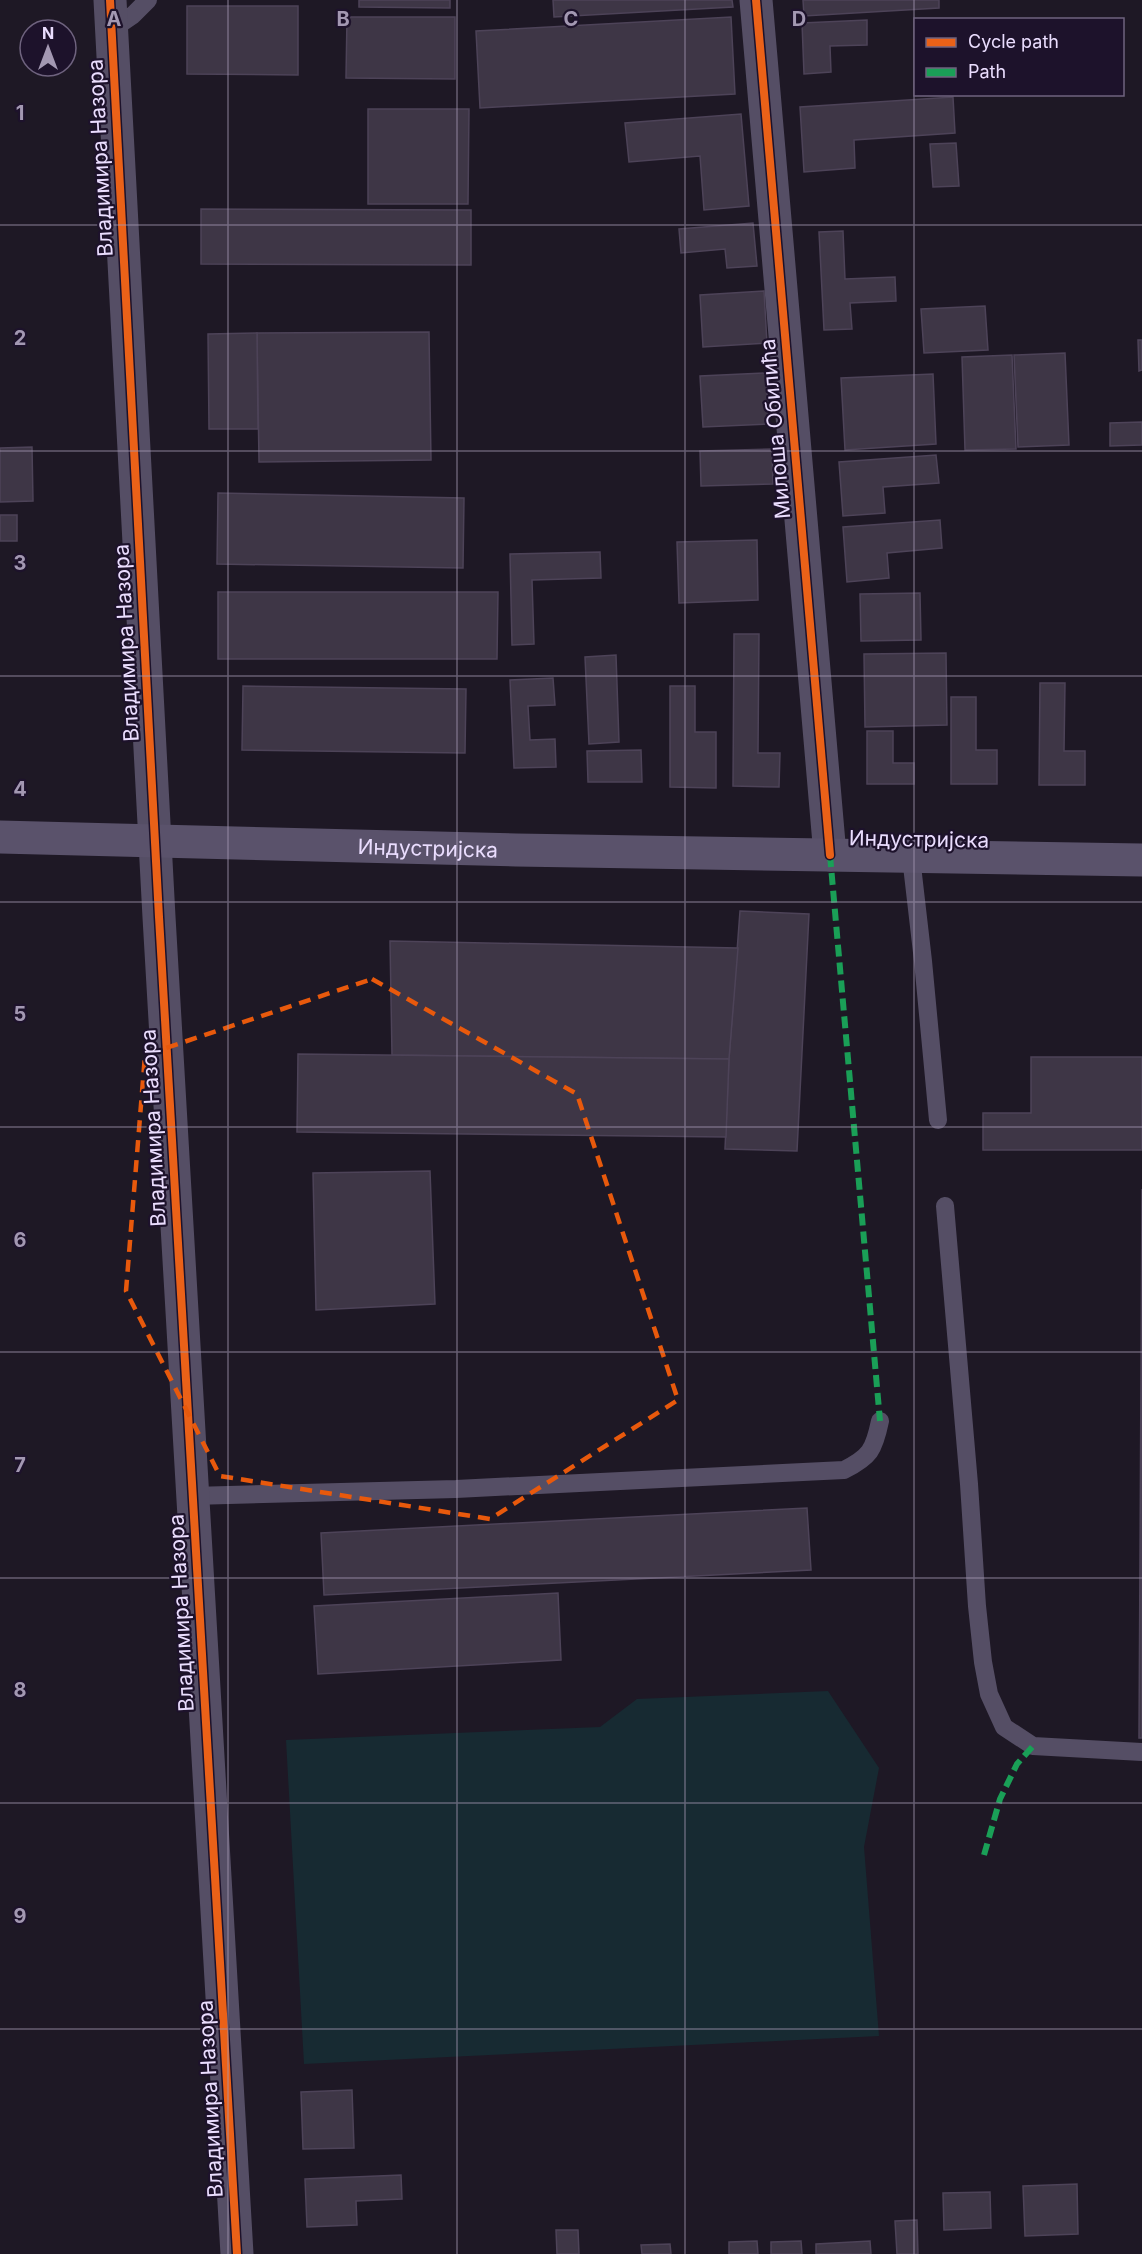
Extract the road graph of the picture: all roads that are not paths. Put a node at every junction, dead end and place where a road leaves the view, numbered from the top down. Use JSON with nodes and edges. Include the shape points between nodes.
{"nodes":[{"id":1,"x":148,"y":0,"type":"edge"},
{"id":2,"x":756,"y":0,"type":"edge"},
{"id":3,"x":111,"y":15,"type":"edge"},
{"id":4,"x":0,"y":837,"type":"edge"},
{"id":5,"x":154,"y":841,"type":"junction"},
{"id":6,"x":830,"y":855,"type":"junction"},
{"id":7,"x":911,"y":857,"type":"junction"},
{"id":8,"x":1142,"y":860,"type":"edge"},
{"id":9,"x":938,"y":1120,"type":"dead end"},
{"id":10,"x":945,"y":1206,"type":"dead end"},
{"id":11,"x":880,"y":1421,"type":"dead end"},
{"id":12,"x":192,"y":1496,"type":"junction"},
{"id":13,"x":1142,"y":1752,"type":"edge"},
{"id":14,"x":237,"y":2254,"type":"edge"}],
"edges":[{"from":1,"to":3,"type":"lane","via":[[133,15]]},
{"from":2,"to":6,"type":"street","name":"Милоша Обилића"},
{"from":3,"to":5,"type":"street","name":"Владимира Назора"},
{"from":4,"to":5,"type":"main road","name":"Индустријска"},
{"from":5,"to":6,"type":"main road","name":"Индустријска"},
{"from":5,"to":12,"type":"street","name":"Владимира Назора"},
{"from":6,"to":7,"type":"main road","name":"Индустријска"},
{"from":7,"to":8,"type":"main road","name":"Индустријска"},
{"from":7,"to":9,"type":"lane"},
{"from":10,"to":13,"type":"lane","via":[[977,1606],[989,1694],[1004,1727],[1033,1746]]},
{"from":11,"to":12,"type":"lane","via":[[875,1445],[860,1462],[844,1470],[456,1489]]},
{"from":12,"to":14,"type":"street","name":"Владимира Назора"}]}
